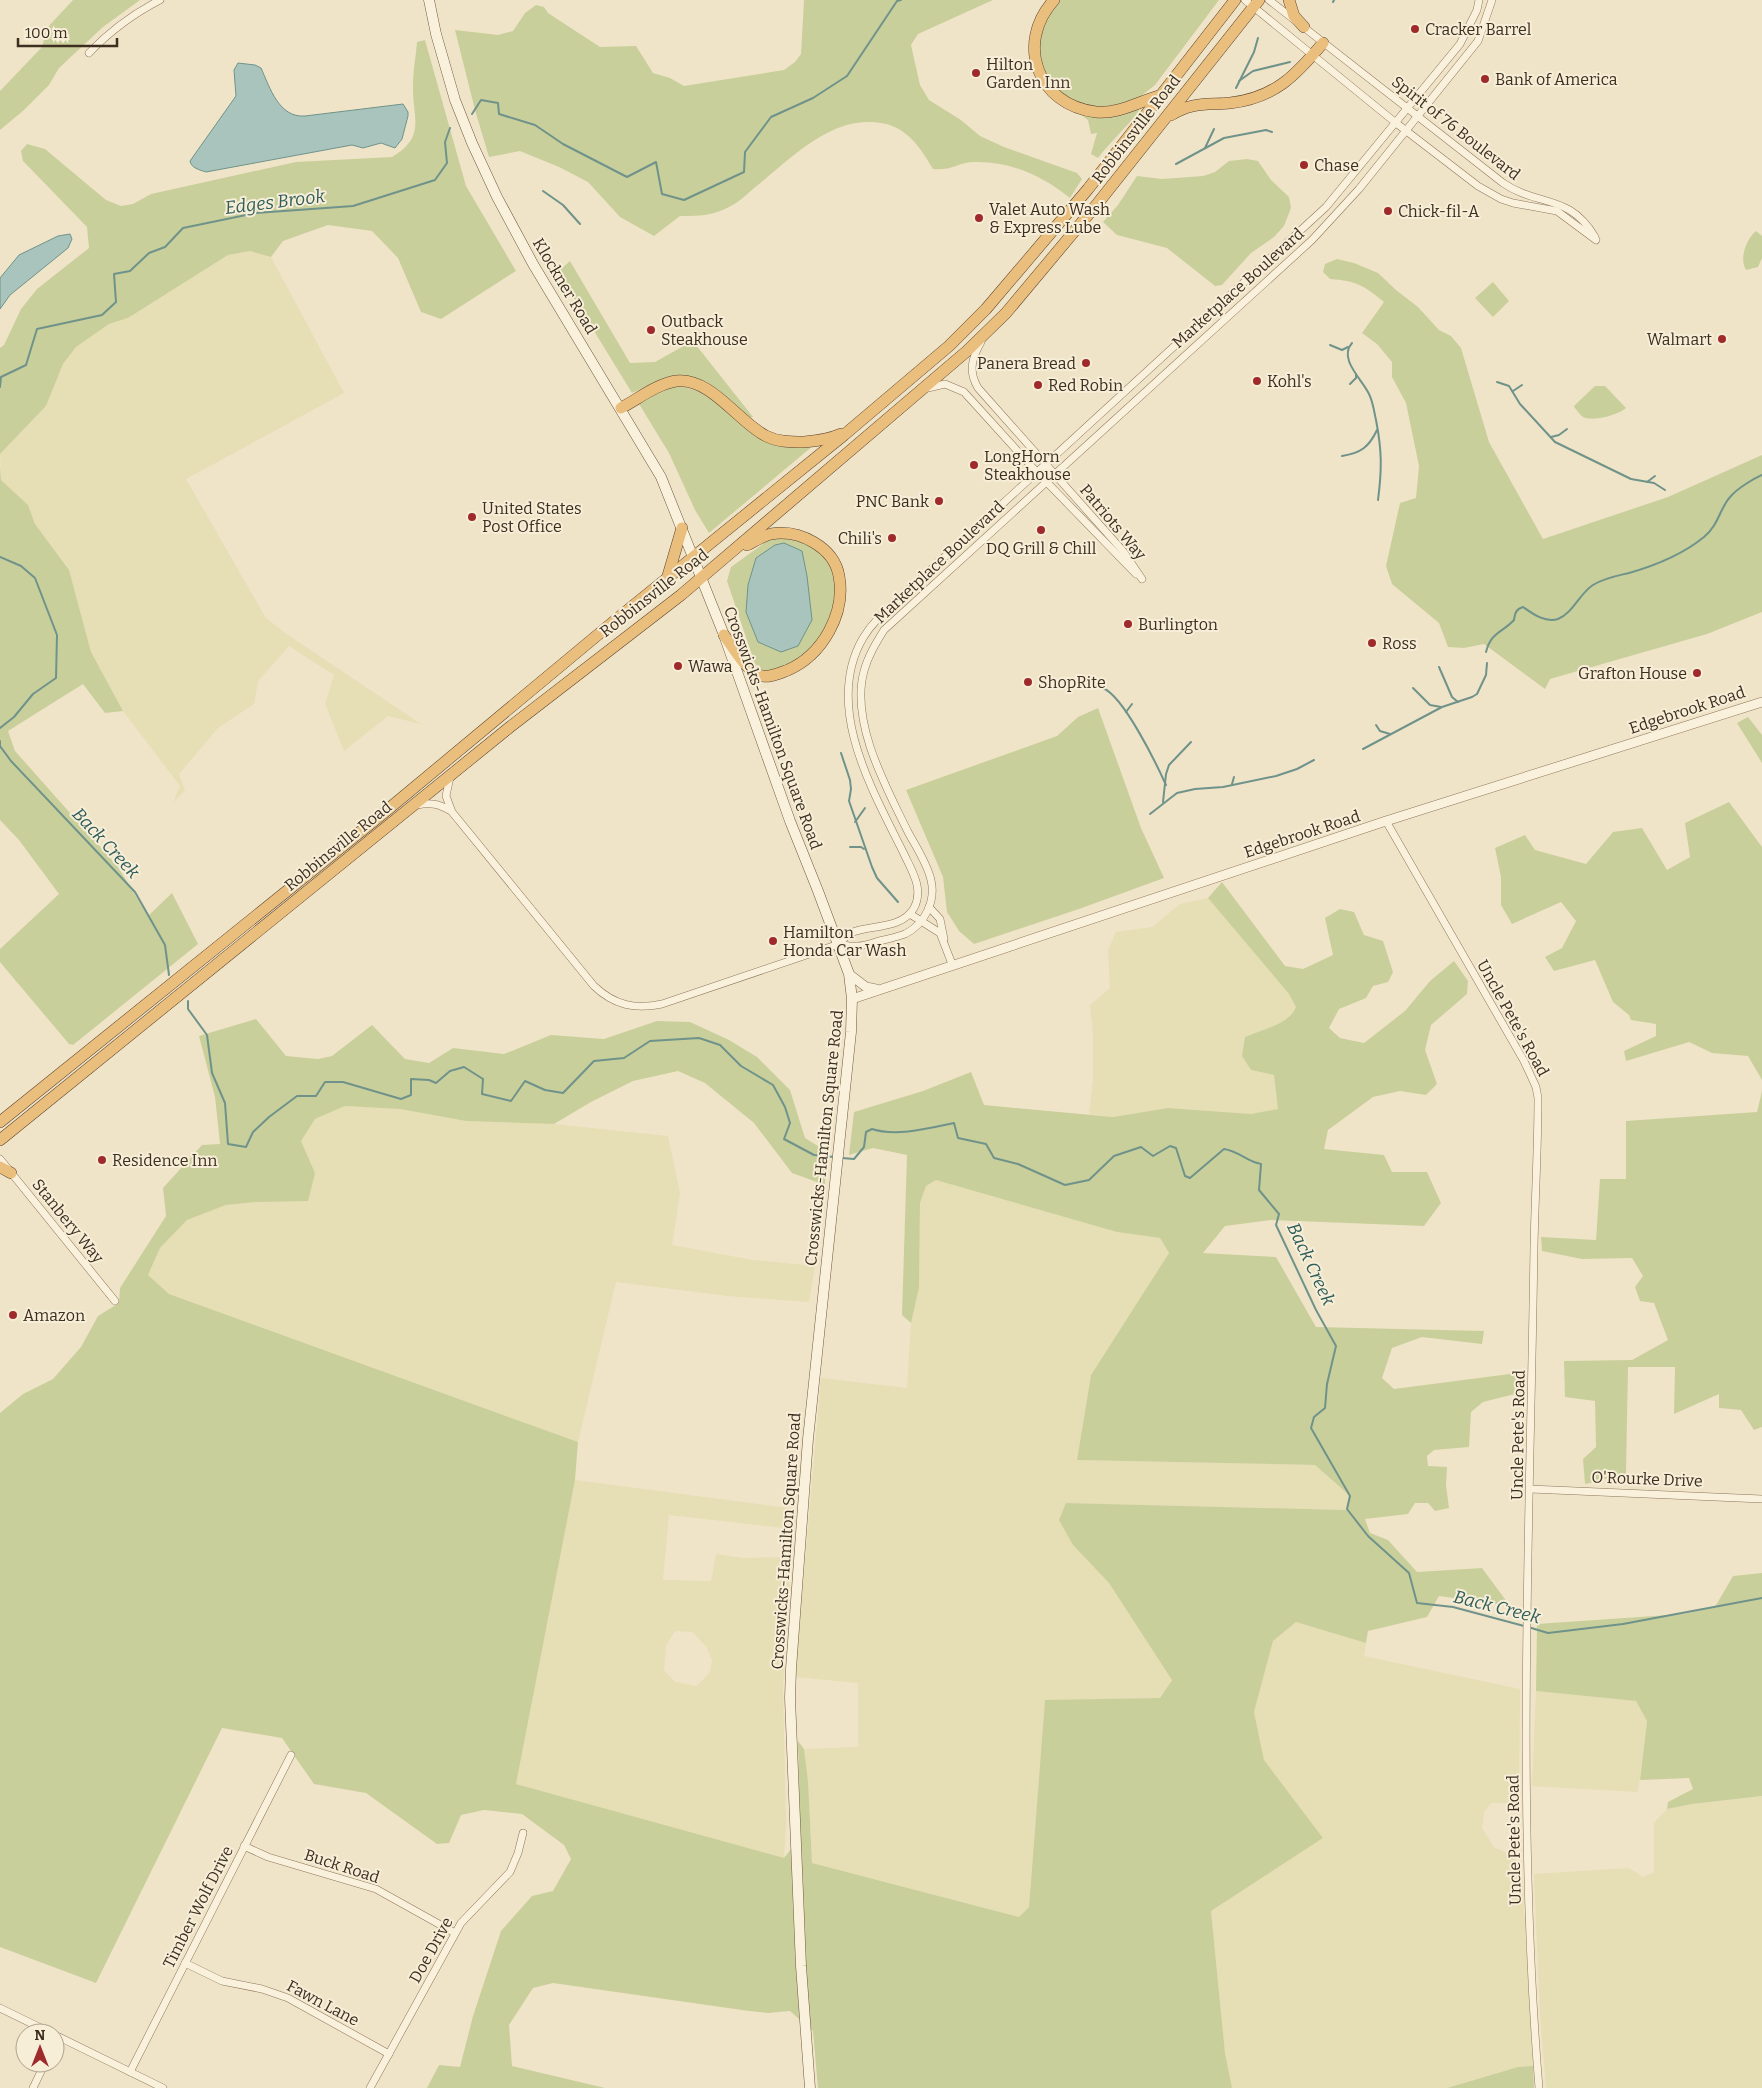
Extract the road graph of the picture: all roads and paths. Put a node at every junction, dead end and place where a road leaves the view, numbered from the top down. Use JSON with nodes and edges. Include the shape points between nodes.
{"nodes":[{"id":1,"x":160,"y":0,"type":"edge"},
{"id":2,"x":429,"y":0,"type":"edge"},
{"id":3,"x":1054,"y":0,"type":"edge"},
{"id":4,"x":1235,"y":0,"type":"edge"},
{"id":5,"x":1269,"y":0,"type":"edge"},
{"id":6,"x":1289,"y":0,"type":"edge"},
{"id":7,"x":1479,"y":0,"type":"edge"},
{"id":8,"x":1492,"y":0,"type":"edge"},
{"id":9,"x":1252,"y":2,"type":"edge"},
{"id":10,"x":1304,"y":27,"type":"junction"},
{"id":11,"x":1324,"y":43,"type":"junction"},
{"id":12,"x":89,"y":53,"type":"dead end"},
{"id":13,"x":1313,"y":55,"type":"junction"},
{"id":14,"x":1162,"y":95,"type":"junction"},
{"id":15,"x":1408,"y":109,"type":"junction"},
{"id":16,"x":1418,"y":116,"type":"junction"},
{"id":17,"x":1163,"y":120,"type":"junction"},
{"id":18,"x":1396,"y":124,"type":"junction"},
{"id":19,"x":1406,"y":131,"type":"junction"},
{"id":20,"x":987,"y":331,"type":"junction"},
{"id":21,"x":917,"y":393,"type":"junction"},
{"id":22,"x":621,"y":408,"type":"junction"},
{"id":23,"x":852,"y":428,"type":"junction"},
{"id":24,"x":1045,"y":464,"type":"junction"},
{"id":25,"x":1037,"y":472,"type":"junction"},
{"id":26,"x":1054,"y":474,"type":"junction"},
{"id":27,"x":1046,"y":482,"type":"junction"},
{"id":28,"x":682,"y":528,"type":"junction"},
{"id":29,"x":730,"y":554,"type":"junction"},
{"id":30,"x":694,"y":558,"type":"junction"},
{"id":31,"x":701,"y":578,"type":"junction"},
{"id":32,"x":666,"y":581,"type":"junction"},
{"id":33,"x":724,"y":635,"type":"junction"},
{"id":34,"x":1762,"y":702,"type":"edge"},
{"id":35,"x":446,"y":762,"type":"junction"},
{"id":36,"x":451,"y":775,"type":"junction"},
{"id":37,"x":412,"y":806,"type":"junction"},
{"id":38,"x":452,"y":812,"type":"junction"},
{"id":39,"x":1386,"y":821,"type":"junction"},
{"id":40,"x":929,"y":907,"type":"junction"},
{"id":41,"x":910,"y":914,"type":"junction"},
{"id":42,"x":921,"y":921,"type":"junction"},
{"id":43,"x":944,"y":939,"type":"junction"},
{"id":44,"x":838,"y":944,"type":"junction"},
{"id":45,"x":952,"y":964,"type":"junction"},
{"id":46,"x":849,"y":974,"type":"junction"},
{"id":47,"x":886,"y":987,"type":"junction"},
{"id":48,"x":872,"y":992,"type":"junction"},
{"id":49,"x":852,"y":999,"type":"junction"},
{"id":50,"x":852,"y":1016,"type":"junction"},
{"id":51,"x":0,"y":1122,"type":"edge"},
{"id":52,"x":0,"y":1140,"type":"edge"},
{"id":53,"x":0,"y":1159,"type":"edge"},
{"id":54,"x":0,"y":1167,"type":"edge"},
{"id":55,"x":11,"y":1173,"type":"junction"},
{"id":56,"x":115,"y":1301,"type":"dead end"},
{"id":57,"x":1530,"y":1489,"type":"junction"},
{"id":58,"x":1762,"y":1499,"type":"edge"},
{"id":59,"x":291,"y":1755,"type":"dead end"},
{"id":60,"x":523,"y":1833,"type":"dead end"},
{"id":61,"x":244,"y":1846,"type":"junction"},
{"id":62,"x":455,"y":1933,"type":"junction"},
{"id":63,"x":185,"y":1963,"type":"junction"},
{"id":64,"x":0,"y":2008,"type":"edge"},
{"id":65,"x":28,"y":2023,"type":"edge"},
{"id":66,"x":65,"y":2042,"type":"edge"},
{"id":67,"x":389,"y":2054,"type":"junction"},
{"id":68,"x":130,"y":2072,"type":"junction"},
{"id":69,"x":40,"y":2073,"type":"edge"},
{"id":70,"x":33,"y":2088,"type":"edge"},
{"id":71,"x":163,"y":2088,"type":"edge"},
{"id":72,"x":370,"y":2088,"type":"edge"},
{"id":73,"x":810,"y":2088,"type":"edge"},
{"id":74,"x":1539,"y":2088,"type":"edge"}],
"edges":[{"from":1,"to":12,"type":"street","via":[[116,27]]},
{"from":2,"to":22,"type":"main road","name":"Klockner Road","via":[[456,100],[489,181],[529,256]]},
{"from":3,"to":14,"type":"highway","via":[[1038,23],[1034,52],[1043,81],[1056,96],[1078,108],[1106,112]]},
{"from":4,"to":14,"type":"highway","name":"Robbinsville Road"},
{"from":5,"to":10,"type":"street","name":"Spirit of 76 Boulevard"},
{"from":6,"to":10,"type":"highway","via":[[1294,16]]},
{"from":7,"to":15,"type":"street","name":"Marketplace Boulevard","via":[[1460,44]]},
{"from":8,"to":16,"type":"street","name":"Marketplace Boulevard","via":[[1478,41]]},
{"from":9,"to":13,"type":"street","name":"Spirit of 76 Boulevard"},
{"from":9,"to":17,"type":"highway","name":"Robbinsville Road"},
{"from":10,"to":11,"type":"street","name":"Spirit of 76 Boulevard"},
{"from":11,"to":13,"type":"highway"},
{"from":11,"to":15,"type":"street","name":"Spirit of 76 Boulevard"},
{"from":13,"to":17,"type":"highway","via":[[1292,78],[1269,93],[1235,102],[1188,106]]},
{"from":13,"to":18,"type":"street","name":"Spirit of 76 Boulevard"},
{"from":14,"to":23,"type":"highway","name":"Robbinsville Road","via":[[1088,189],[986,309]]},
{"from":15,"to":16,"type":"street","name":"Spirit of 76 Boulevard"},
{"from":15,"to":18,"type":"street","name":"Marketplace Boulevard"},
{"from":16,"to":19,"type":"street","name":"Marketplace Boulevard"},
{"from":16,"to":19,"type":"street","name":"Spirit of 76 Boulevard","via":[[1513,190],[1571,210],[1588,226],[1596,240],[1557,211],[1513,203],[1489,193]]},
{"from":17,"to":20,"type":"highway","name":"Robbinsville Road","via":[[1092,210],[1006,313]]},
{"from":18,"to":19,"type":"street","name":"Spirit of 76 Boulevard"},
{"from":18,"to":24,"type":"street","name":"Marketplace Boulevard","via":[[1326,207]]},
{"from":19,"to":26,"type":"street","name":"Marketplace Boulevard","via":[[1312,240]]},
{"from":20,"to":21,"type":"highway","name":"Robbinsville Road"},
{"from":20,"to":24,"type":"street","name":"Patriots Way","via":[[972,361],[974,381]]},
{"from":21,"to":25,"type":"street","name":"Patriots Way","via":[[937,384],[953,386],[964,392]]},
{"from":21,"to":29,"type":"highway","name":"Robbinsville Road"},
{"from":22,"to":23,"type":"highway","via":[[662,385],[677,381],[693,383],[710,391],[750,426],[767,436],[788,442],[814,441]]},
{"from":22,"to":28,"type":"main road","name":"Klockner Road","via":[[661,477]]},
{"from":23,"to":30,"type":"highway","name":"Robbinsville Road"},
{"from":24,"to":25,"type":"street","name":"Marketplace Boulevard"},
{"from":24,"to":26,"type":"street","name":"Patriots Way"},
{"from":25,"to":27,"type":"street","name":"Patriots Way"},
{"from":25,"to":41,"type":"street","name":"Marketplace Boulevard","via":[[873,624],[851,665],[847,701],[849,717],[877,800],[915,876],[918,896]]},
{"from":26,"to":27,"type":"street","name":"Marketplace Boulevard"},
{"from":26,"to":27,"type":"street","name":"Patriots Way","via":[[1123,551],[1142,579]]},
{"from":27,"to":40,"type":"street","name":"Marketplace Boulevard","via":[[884,630],[864,670],[860,702],[863,720],[890,795],[930,878],[932,897]]},
{"from":28,"to":30,"type":"main road","name":"Klockner Road"},
{"from":28,"to":32,"type":"highway"},
{"from":29,"to":31,"type":"highway","name":"Robbinsville Road"},
{"from":29,"to":33,"type":"highway","via":[[771,534],[795,534],[825,550],[839,575],[840,588],[833,624],[816,650],[794,667],[778,674],[758,675]]},
{"from":30,"to":31,"type":"main road","name":"Klockner Road"},
{"from":30,"to":32,"type":"highway","name":"Robbinsville Road"},
{"from":31,"to":33,"type":"main road","name":"Crosswicks-Hamilton Square Road"},
{"from":31,"to":36,"type":"highway","name":"Robbinsville Road"},
{"from":32,"to":35,"type":"highway","name":"Robbinsville Road"},
{"from":33,"to":44,"type":"main road","name":"Crosswicks-Hamilton Square Road"},
{"from":34,"to":39,"type":"street","name":"Edgebrook Road"},
{"from":35,"to":37,"type":"highway","via":[[443,774]]},
{"from":35,"to":51,"type":"highway","name":"Robbinsville Road"},
{"from":36,"to":37,"type":"highway","name":"Robbinsville Road"},
{"from":36,"to":38,"type":"street","via":[[446,796]]},
{"from":37,"to":38,"type":"street","via":[[429,802]]},
{"from":37,"to":52,"type":"highway","name":"Robbinsville Road"},
{"from":38,"to":44,"type":"street","via":[[594,986],[615,1002],[647,1008]]},
{"from":39,"to":45,"type":"street","name":"Edgebrook Road"},
{"from":39,"to":57,"type":"street","name":"Uncle Pete's Road","via":[[1536,1087]]},
{"from":40,"to":42,"type":"street","name":"Marketplace Boulevard"},
{"from":40,"to":43,"type":"street","via":[[940,919]]},
{"from":41,"to":42,"type":"street"},
{"from":41,"to":44,"type":"street","via":[[888,925],[851,932]]},
{"from":42,"to":43,"type":"street","via":[[935,928]]},
{"from":42,"to":44,"type":"street","name":"Marketplace Boulevard","via":[[906,934],[857,946]]},
{"from":43,"to":45,"type":"street"},
{"from":44,"to":46,"type":"main road","name":"Crosswicks-Hamilton Square Road"},
{"from":45,"to":47,"type":"street","name":"Edgebrook Road"},
{"from":46,"to":47,"type":"street","via":[[866,987]]},
{"from":46,"to":49,"type":"main road","name":"Crosswicks-Hamilton Square Road"},
{"from":47,"to":48,"type":"street","name":"Edgebrook Road"},
{"from":48,"to":49,"type":"street","name":"Edgebrook Road"},
{"from":48,"to":50,"type":"street","via":[[861,1001]]},
{"from":49,"to":50,"type":"main road","name":"Crosswicks-Hamilton Square Road"},
{"from":50,"to":73,"type":"main road","name":"Crosswicks-Hamilton Square Road","via":[[808,1439],[790,1669],[801,1966]]},
{"from":53,"to":55,"type":"street","name":"Stanbery Way"},
{"from":54,"to":55,"type":"highway"},
{"from":55,"to":56,"type":"street","name":"Stanbery Way"},
{"from":57,"to":58,"type":"street","name":"O'Rourke Drive"},
{"from":57,"to":74,"type":"street","name":"Uncle Pete's Road","via":[[1528,1873]]},
{"from":59,"to":61,"type":"street","name":"Timber Wolf Drive"},
{"from":60,"to":62,"type":"street","name":"Doe Drive","via":[[510,1872],[468,1913]]},
{"from":61,"to":62,"type":"street","name":"Buck Road","via":[[268,1857],[376,1889]]},
{"from":61,"to":63,"type":"street","name":"Timber Wolf Drive"},
{"from":62,"to":67,"type":"street","name":"Doe Drive"},
{"from":63,"to":67,"type":"street","name":"Fawn Lane","via":[[222,1980],[288,1998]]},
{"from":63,"to":68,"type":"street","name":"Timber Wolf Drive"},
{"from":64,"to":65,"type":"street"},
{"from":66,"to":68,"type":"street"},
{"from":67,"to":72,"type":"street","name":"Doe Drive"},
{"from":68,"to":71,"type":"street"},
{"from":69,"to":70,"type":"street"}]}
